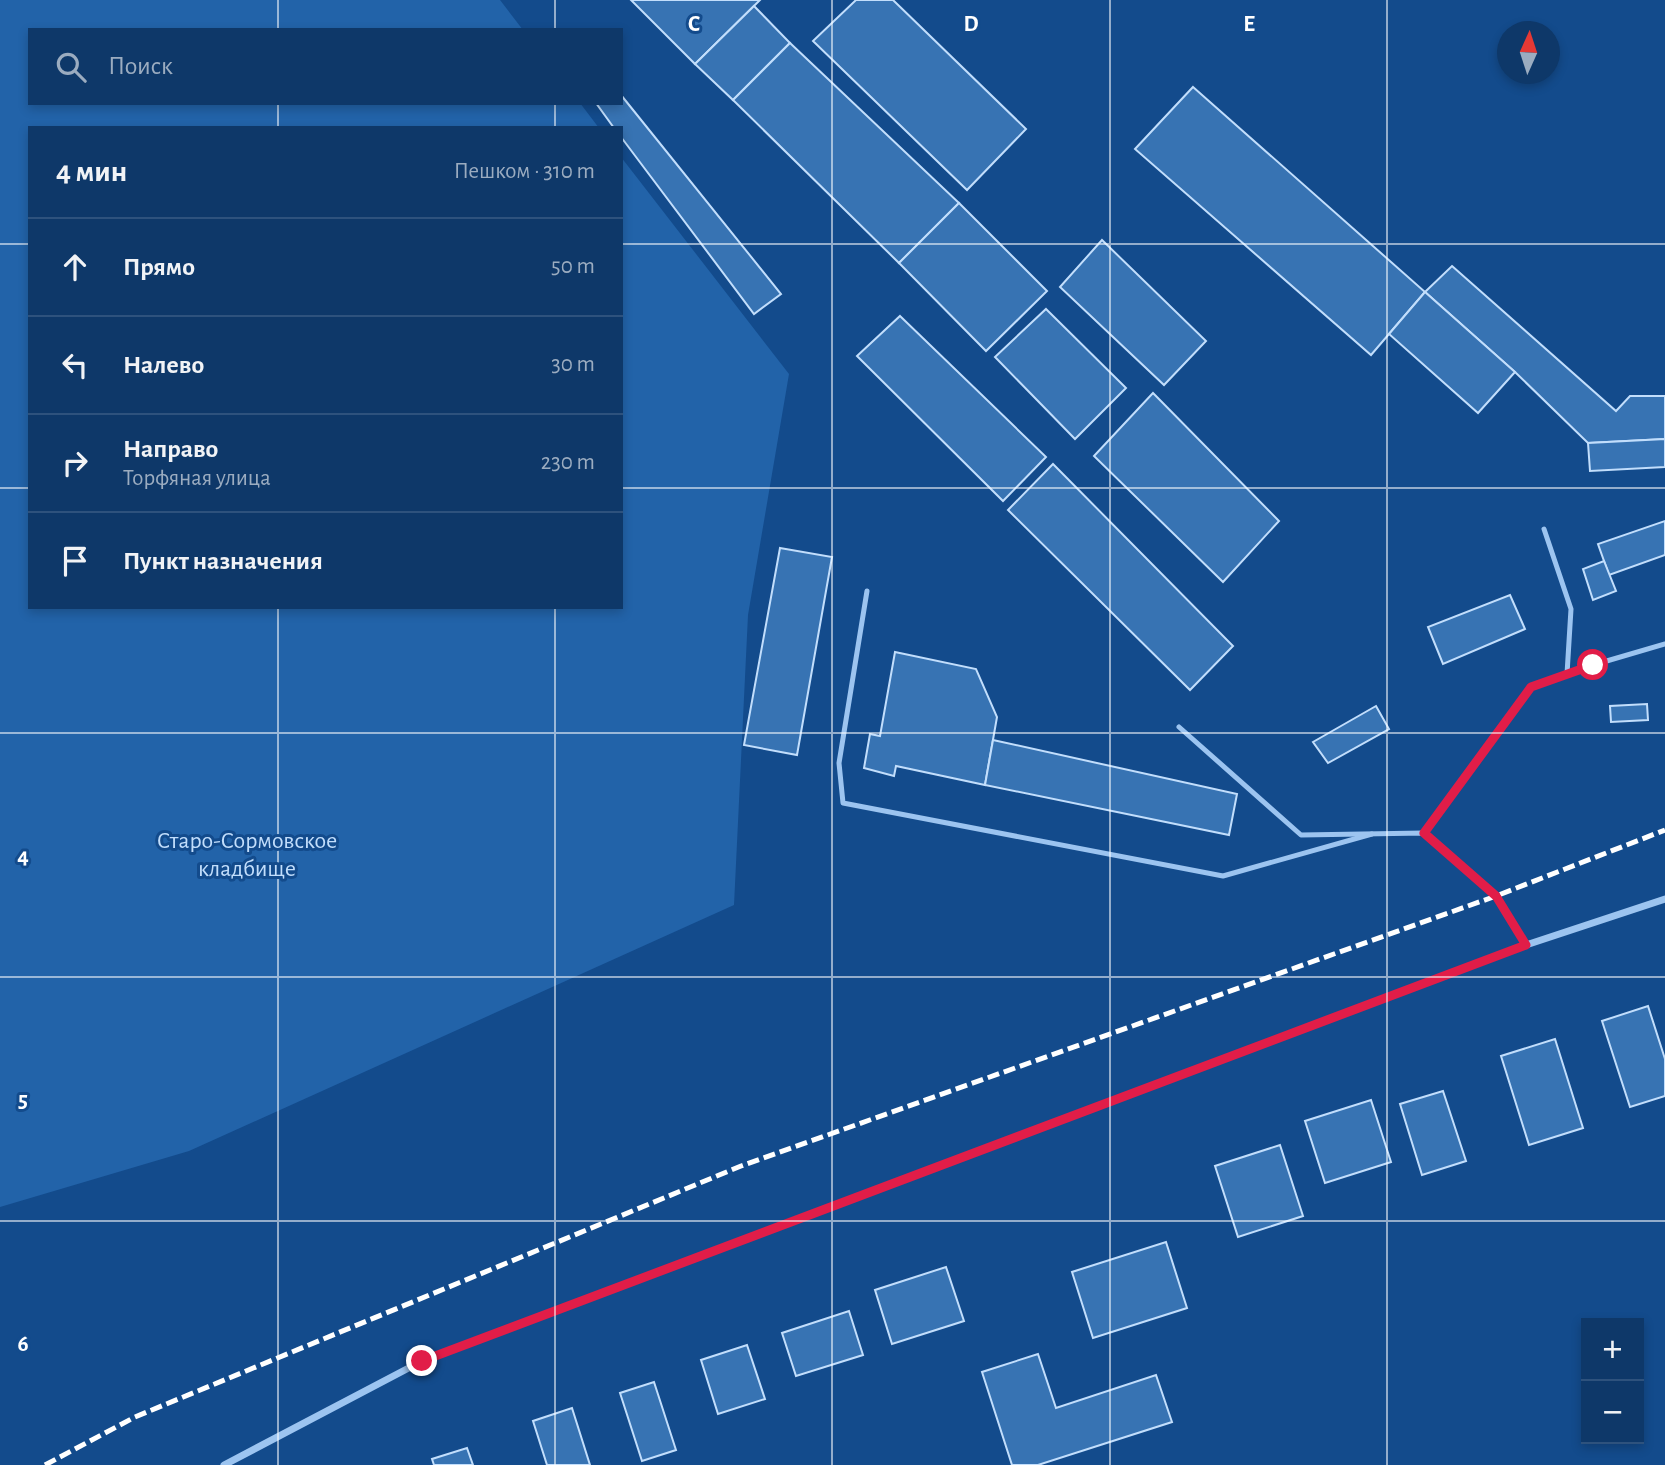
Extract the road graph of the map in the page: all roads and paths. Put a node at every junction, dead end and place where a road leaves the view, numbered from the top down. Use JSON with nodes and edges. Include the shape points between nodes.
{"nodes":[{"id":1,"x":1544,"y":529,"type":"dead end"},
{"id":2,"x":867,"y":590,"type":"dead end"},
{"id":3,"x":1665,"y":644,"type":"edge"},
{"id":4,"x":1567,"y":674,"type":"junction"},
{"id":5,"x":1179,"y":727,"type":"dead end"},
{"id":6,"x":1424,"y":833,"type":"junction"},
{"id":7,"x":1372,"y":834,"type":"junction"},
{"id":8,"x":1665,"y":899,"type":"edge"},
{"id":9,"x":1526,"y":945,"type":"junction"},
{"id":10,"x":224,"y":1465,"type":"edge"}],
"edges":[{"from":1,"to":4,"type":"lane","via":[[1571,609]]},
{"from":2,"to":7,"type":"lane","via":[[839,763],[843,803],[1223,876]]},
{"from":3,"to":4,"type":"lane"},
{"from":4,"to":6,"type":"lane","via":[[1531,687]]},
{"from":5,"to":7,"type":"lane","via":[[1301,835]]},
{"from":6,"to":7,"type":"lane"},
{"from":6,"to":9,"type":"lane","via":[[1496,896]]},
{"from":8,"to":9,"type":"street"},
{"from":9,"to":10,"type":"street","via":[[422,1361]]}]}
